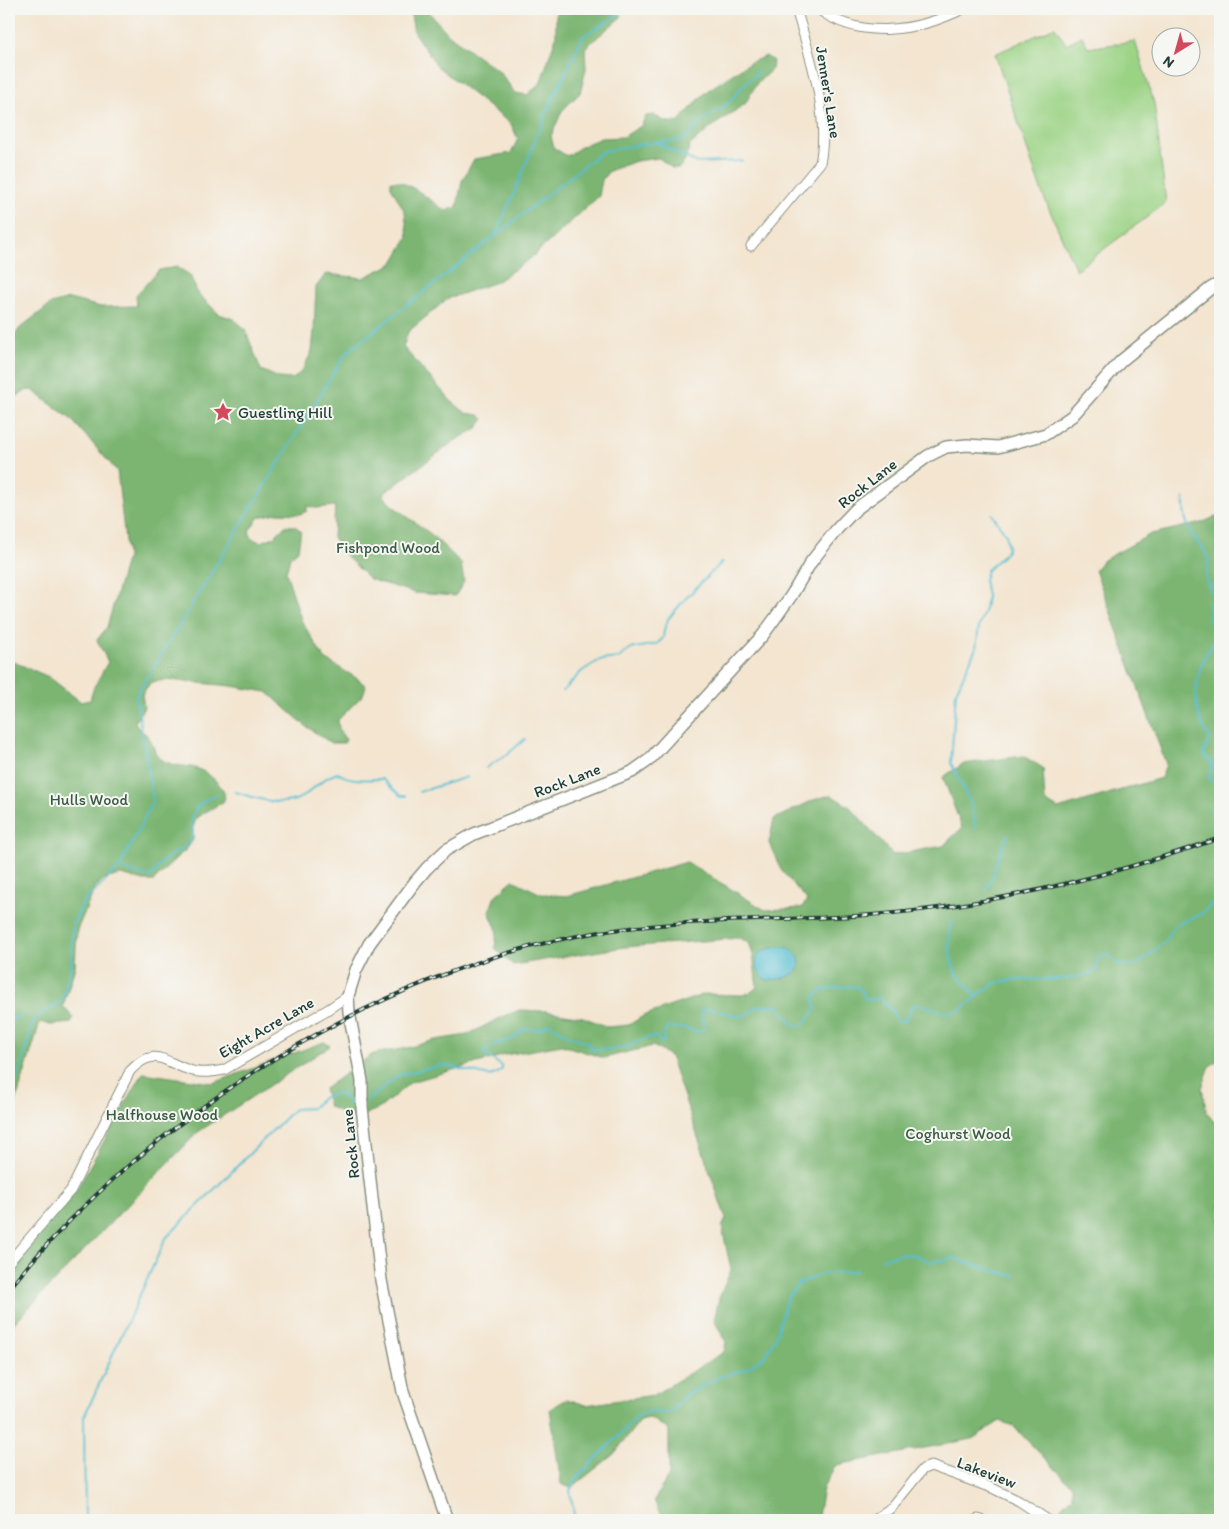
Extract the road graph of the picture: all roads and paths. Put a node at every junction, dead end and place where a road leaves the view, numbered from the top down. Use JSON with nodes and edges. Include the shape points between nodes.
{"nodes":[{"id":1,"x":796,"y":9,"type":"edge"},
{"id":2,"x":818,"y":9,"type":"edge"},
{"id":3,"x":963,"y":9,"type":"edge"},
{"id":4,"x":751,"y":246,"type":"dead end"},
{"id":5,"x":1220,"y":283,"type":"edge"},
{"id":6,"x":348,"y":996,"type":"junction"},
{"id":7,"x":9,"y":1262,"type":"edge"},
{"id":8,"x":447,"y":1520,"type":"edge"},
{"id":9,"x":874,"y":1520,"type":"edge"},
{"id":10,"x":1048,"y":1520,"type":"edge"}],
"edges":[{"from":1,"to":4,"type":"street","name":"Jenner's Lane","via":[[822,120],[820,163]]},
{"from":2,"to":3,"type":"street","via":[[852,26],[884,29],[916,26]]},
{"from":5,"to":6,"type":"street","name":"Rock Lane","via":[[1122,361],[1072,416],[1046,434],[998,447],[946,447],[928,456],[856,508],[811,562],[763,635],[649,760],[632,772],[474,834],[446,850],[426,868],[369,944]]},
{"from":6,"to":7,"type":"street","name":"Eight Acre Lane","via":[[224,1070],[194,1072],[158,1057],[138,1063],[130,1071],[71,1190]]},
{"from":6,"to":8,"type":"street","name":"Rock Lane","via":[[362,1081],[380,1280],[403,1392]]},
{"from":9,"to":10,"type":"street","name":"Lakeview","via":[[888,1511],[923,1469],[931,1466],[992,1488],[1020,1501]]}]}
